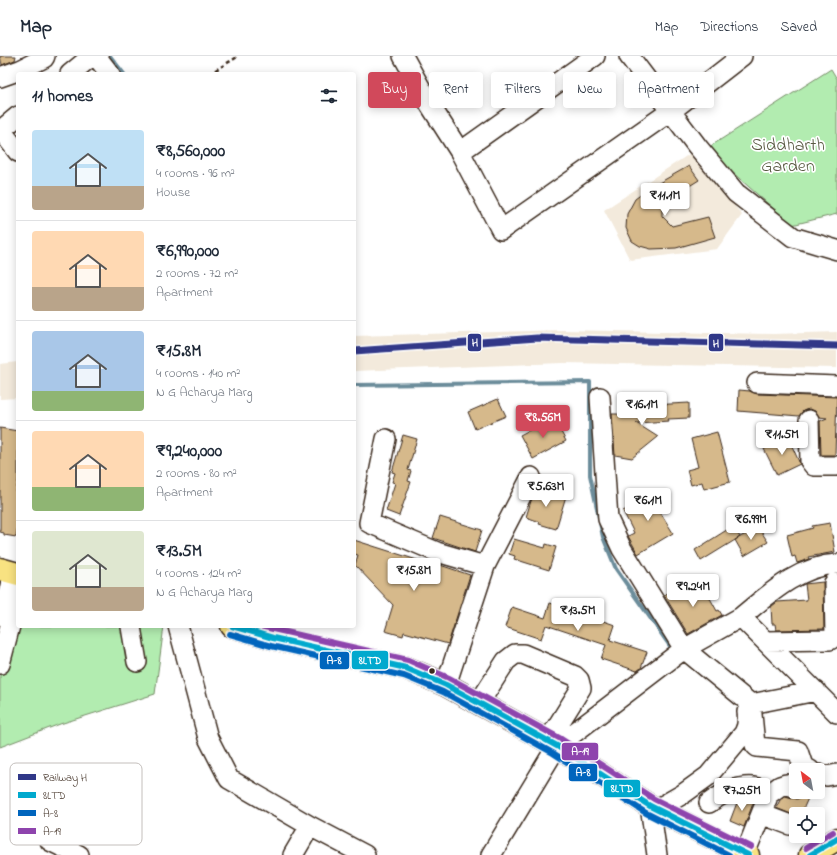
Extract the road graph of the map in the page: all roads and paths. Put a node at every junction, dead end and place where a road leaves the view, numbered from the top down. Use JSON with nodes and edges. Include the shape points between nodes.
{"nodes":[{"id":1,"x":45,"y":56,"type":"edge"},
{"id":2,"x":92,"y":56,"type":"edge"},
{"id":3,"x":96,"y":56,"type":"edge"},
{"id":4,"x":239,"y":56,"type":"edge"},
{"id":5,"x":403,"y":56,"type":"edge"},
{"id":6,"x":595,"y":56,"type":"edge"},
{"id":7,"x":629,"y":56,"type":"edge"},
{"id":8,"x":742,"y":56,"type":"edge"},
{"id":9,"x":72,"y":72,"type":"edge"},
{"id":10,"x":108,"y":72,"type":"edge"},
{"id":11,"x":212,"y":72,"type":"edge"},
{"id":12,"x":0,"y":77,"type":"edge"},
{"id":13,"x":671,"y":110,"type":"junction"},
{"id":14,"x":16,"y":118,"type":"edge"},
{"id":15,"x":0,"y":130,"type":"edge"},
{"id":16,"x":16,"y":150,"type":"edge"},
{"id":17,"x":460,"y":152,"type":"junction"},
{"id":18,"x":837,"y":250,"type":"edge"},
{"id":19,"x":757,"y":383,"type":"dead end"},
{"id":20,"x":837,"y":386,"type":"edge"},
{"id":21,"x":600,"y":397,"type":"dead end"},
{"id":22,"x":809,"y":420,"type":"dead end"},
{"id":23,"x":386,"y":439,"type":"dead end"},
{"id":24,"x":837,"y":466,"type":"edge"},
{"id":25,"x":530,"y":477,"type":"dead end"},
{"id":26,"x":837,"y":564,"type":"edge"},
{"id":27,"x":485,"y":566,"type":"junction"},
{"id":28,"x":10,"y":572,"type":"edge"},
{"id":29,"x":834,"y":583,"type":"dead end"},
{"id":30,"x":10,"y":602,"type":"edge"},
{"id":31,"x":741,"y":617,"type":"junction"},
{"id":32,"x":129,"y":628,"type":"edge"},
{"id":33,"x":179,"y":628,"type":"edge"},
{"id":34,"x":239,"y":628,"type":"edge"},
{"id":35,"x":0,"y":631,"type":"edge"},
{"id":36,"x":765,"y":641,"type":"junction"},
{"id":37,"x":681,"y":651,"type":"junction"},
{"id":38,"x":136,"y":662,"type":"dead end"},
{"id":39,"x":0,"y":664,"type":"edge"},
{"id":40,"x":446,"y":685,"type":"junction"},
{"id":41,"x":816,"y":691,"type":"junction"},
{"id":42,"x":479,"y":703,"type":"junction"},
{"id":43,"x":752,"y":704,"type":"junction"},
{"id":44,"x":837,"y":713,"type":"edge"},
{"id":45,"x":552,"y":744,"type":"junction"},
{"id":46,"x":802,"y":763,"type":"edge"},
{"id":47,"x":837,"y":774,"type":"edge"},
{"id":48,"x":825,"y":776,"type":"edge"},
{"id":49,"x":789,"y":785,"type":"edge"},
{"id":50,"x":769,"y":794,"type":"junction"},
{"id":51,"x":708,"y":803,"type":"dead end"},
{"id":52,"x":654,"y":807,"type":"junction"},
{"id":53,"x":761,"y":814,"type":"junction"},
{"id":54,"x":789,"y":825,"type":"edge"},
{"id":55,"x":310,"y":826,"type":"junction"},
{"id":56,"x":837,"y":839,"type":"edge"},
{"id":57,"x":58,"y":845,"type":"edge"},
{"id":58,"x":79,"y":855,"type":"edge"},
{"id":59,"x":293,"y":855,"type":"edge"},
{"id":60,"x":366,"y":855,"type":"edge"},
{"id":61,"x":491,"y":855,"type":"edge"},
{"id":62,"x":658,"y":855,"type":"edge"},
{"id":63,"x":746,"y":855,"type":"edge"},
{"id":64,"x":810,"y":855,"type":"edge"}],
"edges":[{"from":1,"to":12,"type":"street","via":[[20,70]]},
{"from":2,"to":9,"type":"street"},
{"from":3,"to":10,"type":"street"},
{"from":4,"to":11,"type":"path"},
{"from":5,"to":17,"type":"street"},
{"from":6,"to":17,"type":"street"},
{"from":7,"to":13,"type":"street"},
{"from":8,"to":13,"type":"street"},
{"from":13,"to":17,"type":"street","via":[[501,230]]},
{"from":13,"to":18,"type":"street","via":[[736,193],[793,237]]},
{"from":14,"to":15,"type":"street"},
{"from":15,"to":16,"type":"street"},
{"from":19,"to":20,"type":"street"},
{"from":21,"to":37,"type":"street","via":[[608,519],[622,549]]},
{"from":22,"to":24,"type":"street","via":[[810,461],[814,466]]},
{"from":23,"to":27,"type":"street","via":[[369,523],[437,552]]},
{"from":25,"to":27,"type":"street"},
{"from":26,"to":31,"type":"street","via":[[810,569],[774,590]]},
{"from":27,"to":40,"type":"street"},
{"from":28,"to":30,"type":"street"},
{"from":29,"to":36,"type":"street","via":[[835,636],[830,640]]},
{"from":30,"to":35,"type":"street"},
{"from":30,"to":39,"type":"street"},
{"from":31,"to":36,"type":"street"},
{"from":31,"to":37,"type":"street"},
{"from":32,"to":38,"type":"street"},
{"from":33,"to":55,"type":"street","via":[[208,738],[229,779]]},
{"from":34,"to":40,"type":"main road","via":[[406,668]]},
{"from":36,"to":41,"type":"street"},
{"from":37,"to":43,"type":"street"},
{"from":37,"to":45,"type":"street","via":[[650,681]]},
{"from":37,"to":52,"type":"street","via":[[745,707],[748,718],[746,728],[708,776],[683,794]]},
{"from":40,"to":42,"type":"main road"},
{"from":41,"to":43,"type":"street"},
{"from":41,"to":44,"type":"street"},
{"from":42,"to":45,"type":"main road"},
{"from":42,"to":45,"type":"street","via":[[506,661],[515,654],[523,654],[575,676],[581,688]]},
{"from":43,"to":46,"type":"street","via":[[755,745],[798,751]]},
{"from":45,"to":52,"type":"main road"},
{"from":45,"to":61,"type":"street"},
{"from":47,"to":48,"type":"street"},
{"from":49,"to":50,"type":"street","via":[[780,786]]},
{"from":50,"to":51,"type":"street","via":[[749,786]]},
{"from":50,"to":53,"type":"street"},
{"from":52,"to":62,"type":"street"},
{"from":52,"to":63,"type":"main road"},
{"from":53,"to":54,"type":"street"},
{"from":53,"to":63,"type":"street"},
{"from":55,"to":59,"type":"street"},
{"from":55,"to":60,"type":"street"},
{"from":56,"to":64,"type":"main road"},
{"from":57,"to":58,"type":"street"}]}
